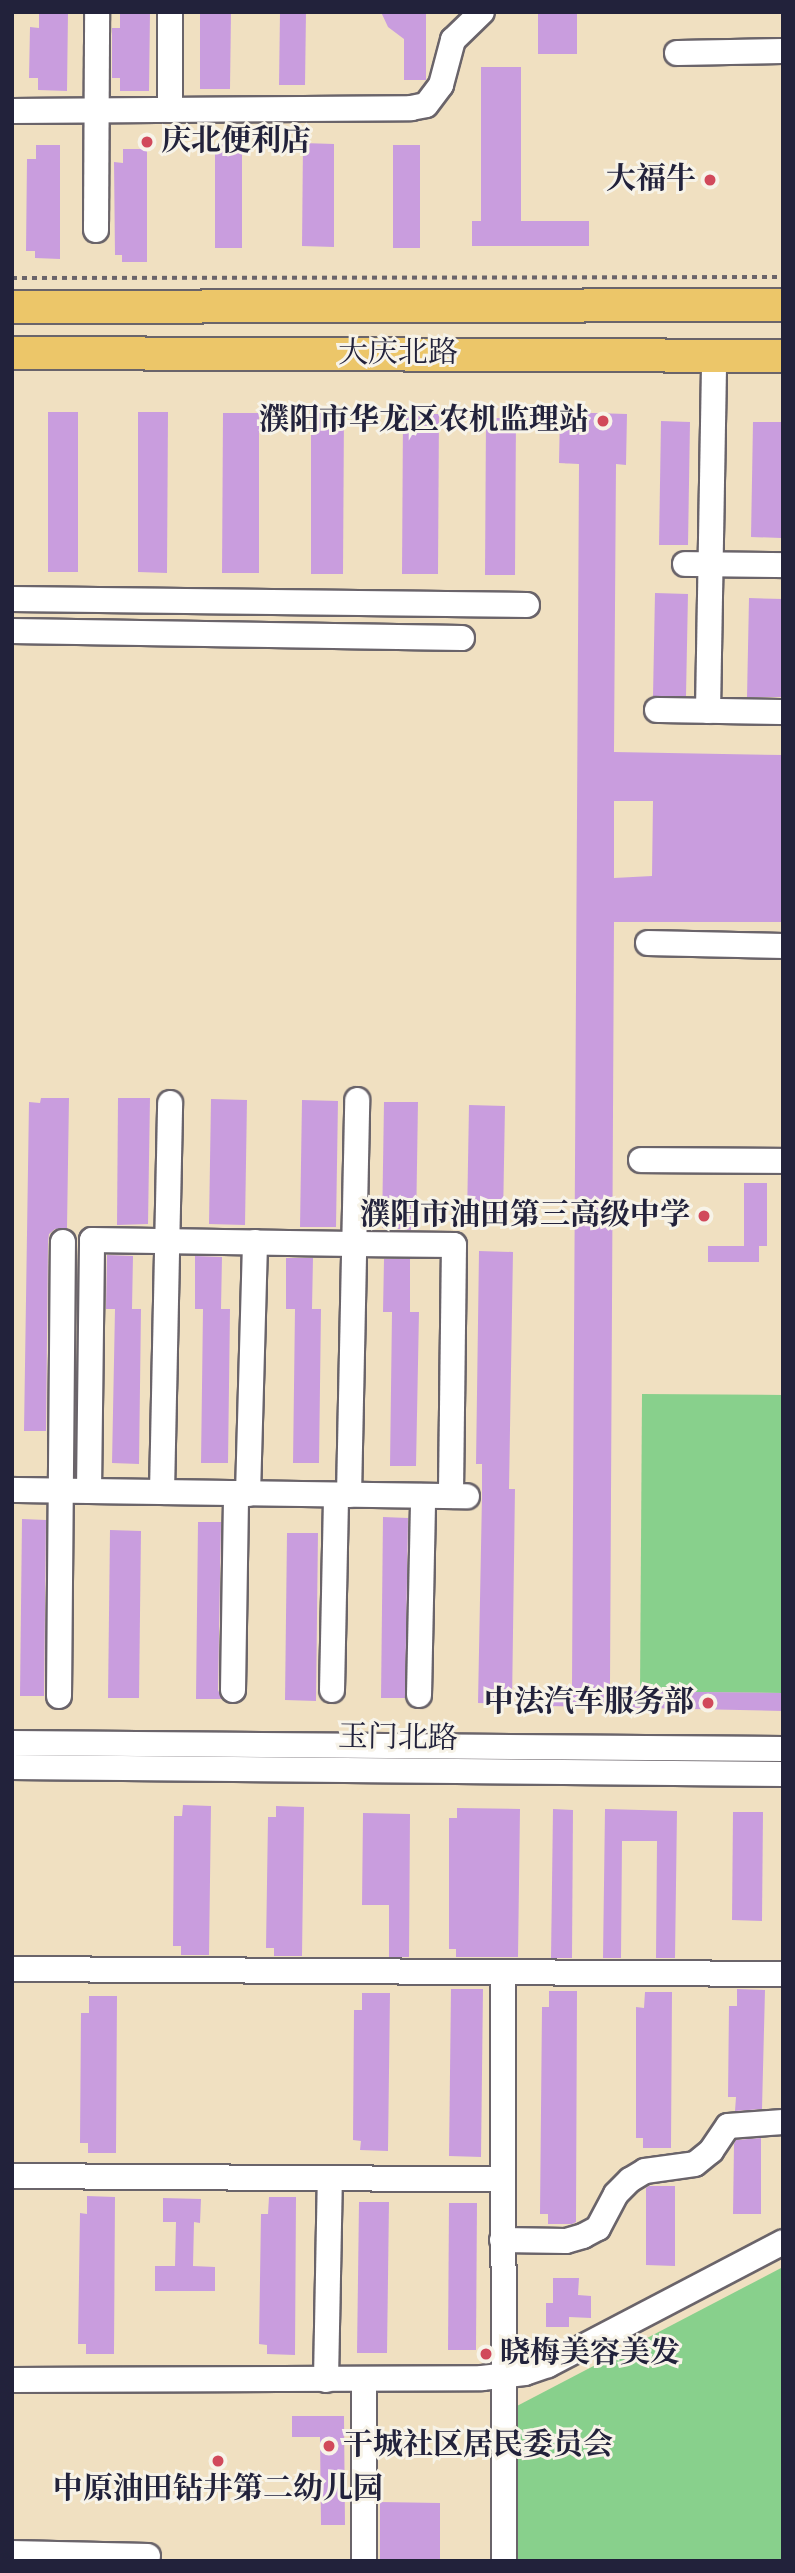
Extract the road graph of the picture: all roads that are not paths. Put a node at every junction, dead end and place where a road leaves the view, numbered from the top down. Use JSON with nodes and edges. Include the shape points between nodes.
{"nodes":[{"id":1,"x":97,"y":12,"type":"edge"},
{"id":2,"x":170,"y":12,"type":"edge"},
{"id":3,"x":482,"y":12,"type":"edge"},
{"id":4,"x":783,"y":51,"type":"edge"},
{"id":5,"x":677,"y":52,"type":"dead end"},
{"id":6,"x":170,"y":110,"type":"junction"},
{"id":7,"x":12,"y":111,"type":"edge"},
{"id":8,"x":97,"y":111,"type":"junction"},
{"id":9,"x":96,"y":230,"type":"dead end"},
{"id":10,"x":783,"y":305,"type":"edge"},
{"id":11,"x":12,"y":307,"type":"edge"},
{"id":12,"x":12,"y":353,"type":"edge"},
{"id":13,"x":714,"y":356,"type":"junction"},
{"id":14,"x":783,"y":356,"type":"edge"},
{"id":15,"x":685,"y":564,"type":"dead end"},
{"id":16,"x":711,"y":564,"type":"junction"},
{"id":17,"x":783,"y":565,"type":"edge"},
{"id":18,"x":12,"y":599,"type":"edge"},
{"id":19,"x":527,"y":605,"type":"dead end"},
{"id":20,"x":12,"y":631,"type":"edge"},
{"id":21,"x":462,"y":638,"type":"dead end"},
{"id":22,"x":657,"y":710,"type":"dead end"},
{"id":23,"x":708,"y":710,"type":"junction"},
{"id":24,"x":783,"y":712,"type":"edge"},
{"id":25,"x":648,"y":943,"type":"dead end"},
{"id":26,"x":783,"y":946,"type":"edge"},
{"id":27,"x":357,"y":1100,"type":"dead end"},
{"id":28,"x":170,"y":1103,"type":"dead end"},
{"id":29,"x":640,"y":1160,"type":"dead end"},
{"id":30,"x":783,"y":1161,"type":"edge"},
{"id":31,"x":166,"y":1241,"type":"junction"},
{"id":32,"x":63,"y":1242,"type":"dead end"},
{"id":33,"x":255,"y":1242,"type":"junction"},
{"id":34,"x":354,"y":1244,"type":"junction"},
{"id":35,"x":12,"y":1490,"type":"edge"},
{"id":36,"x":59,"y":1491,"type":"junction"},
{"id":37,"x":89,"y":1491,"type":"junction"},
{"id":38,"x":162,"y":1492,"type":"junction"},
{"id":39,"x":242,"y":1493,"type":"junction"},
{"id":40,"x":343,"y":1495,"type":"junction"},
{"id":41,"x":423,"y":1496,"type":"junction"},
{"id":42,"x":233,"y":1690,"type":"dead end"},
{"id":43,"x":332,"y":1690,"type":"dead end"},
{"id":44,"x":419,"y":1695,"type":"dead end"},
{"id":45,"x":59,"y":1696,"type":"dead end"},
{"id":46,"x":12,"y":1743,"type":"edge"},
{"id":47,"x":783,"y":1749,"type":"edge"},
{"id":48,"x":12,"y":1767,"type":"edge"},
{"id":49,"x":783,"y":1774,"type":"edge"},
{"id":50,"x":12,"y":1969,"type":"edge"},
{"id":51,"x":503,"y":1972,"type":"junction"},
{"id":52,"x":783,"y":1974,"type":"edge"},
{"id":53,"x":783,"y":2122,"type":"edge"},
{"id":54,"x":12,"y":2176,"type":"edge"},
{"id":55,"x":502,"y":2179,"type":"junction"},
{"id":56,"x":330,"y":2180,"type":"junction"},
{"id":57,"x":502,"y":2240,"type":"junction"},
{"id":58,"x":783,"y":2242,"type":"edge"},
{"id":59,"x":501,"y":2376,"type":"junction"},
{"id":60,"x":364,"y":2379,"type":"junction"},
{"id":61,"x":326,"y":2380,"type":"junction"},
{"id":62,"x":12,"y":2381,"type":"edge"},
{"id":63,"x":12,"y":2553,"type":"edge"},
{"id":64,"x":148,"y":2556,"type":"dead end"},
{"id":65,"x":364,"y":2561,"type":"edge"},
{"id":66,"x":504,"y":2561,"type":"edge"}],
"edges":[{"from":1,"to":8,"type":"street"},
{"from":2,"to":6,"type":"street"},
{"from":3,"to":6,"type":"street","via":[[453,40],[441,85],[426,104],[411,108]]},
{"from":4,"to":5,"type":"street"},
{"from":6,"to":8,"type":"street"},
{"from":7,"to":8,"type":"street"},
{"from":8,"to":9,"type":"street"},
{"from":10,"to":11,"type":"main road","name":"大庆北路"},
{"from":12,"to":13,"type":"main road","name":"大庆北路"},
{"from":13,"to":14,"type":"main road","name":"大庆北路"},
{"from":13,"to":16,"type":"street"},
{"from":15,"to":16,"type":"street"},
{"from":16,"to":17,"type":"street"},
{"from":16,"to":23,"type":"street"},
{"from":18,"to":19,"type":"street"},
{"from":20,"to":21,"type":"street"},
{"from":22,"to":23,"type":"street"},
{"from":23,"to":24,"type":"street"},
{"from":25,"to":26,"type":"street"},
{"from":27,"to":34,"type":"street"},
{"from":28,"to":31,"type":"street"},
{"from":29,"to":30,"type":"street"},
{"from":31,"to":33,"type":"street"},
{"from":31,"to":37,"type":"street","via":[[92,1240]]},
{"from":31,"to":38,"type":"street"},
{"from":32,"to":36,"type":"street"},
{"from":33,"to":34,"type":"street"},
{"from":33,"to":39,"type":"street"},
{"from":34,"to":40,"type":"street"},
{"from":34,"to":41,"type":"street","via":[[454,1245],[459,1496]]},
{"from":35,"to":36,"type":"street"},
{"from":36,"to":37,"type":"street"},
{"from":36,"to":45,"type":"street"},
{"from":37,"to":38,"type":"street"},
{"from":38,"to":39,"type":"street"},
{"from":39,"to":40,"type":"street"},
{"from":39,"to":42,"type":"street"},
{"from":40,"to":41,"type":"street"},
{"from":40,"to":43,"type":"street"},
{"from":41,"to":44,"type":"street"},
{"from":46,"to":47,"type":"street","name":"玉门北路"},
{"from":48,"to":49,"type":"street","name":"玉门北路"},
{"from":50,"to":51,"type":"street"},
{"from":51,"to":52,"type":"street"},
{"from":51,"to":55,"type":"street"},
{"from":53,"to":57,"type":"street","via":[[728,2126],[711,2151],[695,2164],[645,2171],[616,2194],[598,2228],[583,2236],[566,2241]]},
{"from":54,"to":56,"type":"street"},
{"from":55,"to":56,"type":"street"},
{"from":55,"to":57,"type":"street"},
{"from":56,"to":61,"type":"street"},
{"from":57,"to":59,"type":"street"},
{"from":58,"to":59,"type":"street","via":[[548,2365]]},
{"from":59,"to":60,"type":"street"},
{"from":59,"to":66,"type":"street"},
{"from":60,"to":61,"type":"street"},
{"from":60,"to":65,"type":"street"},
{"from":61,"to":62,"type":"street"},
{"from":63,"to":64,"type":"street"}]}
